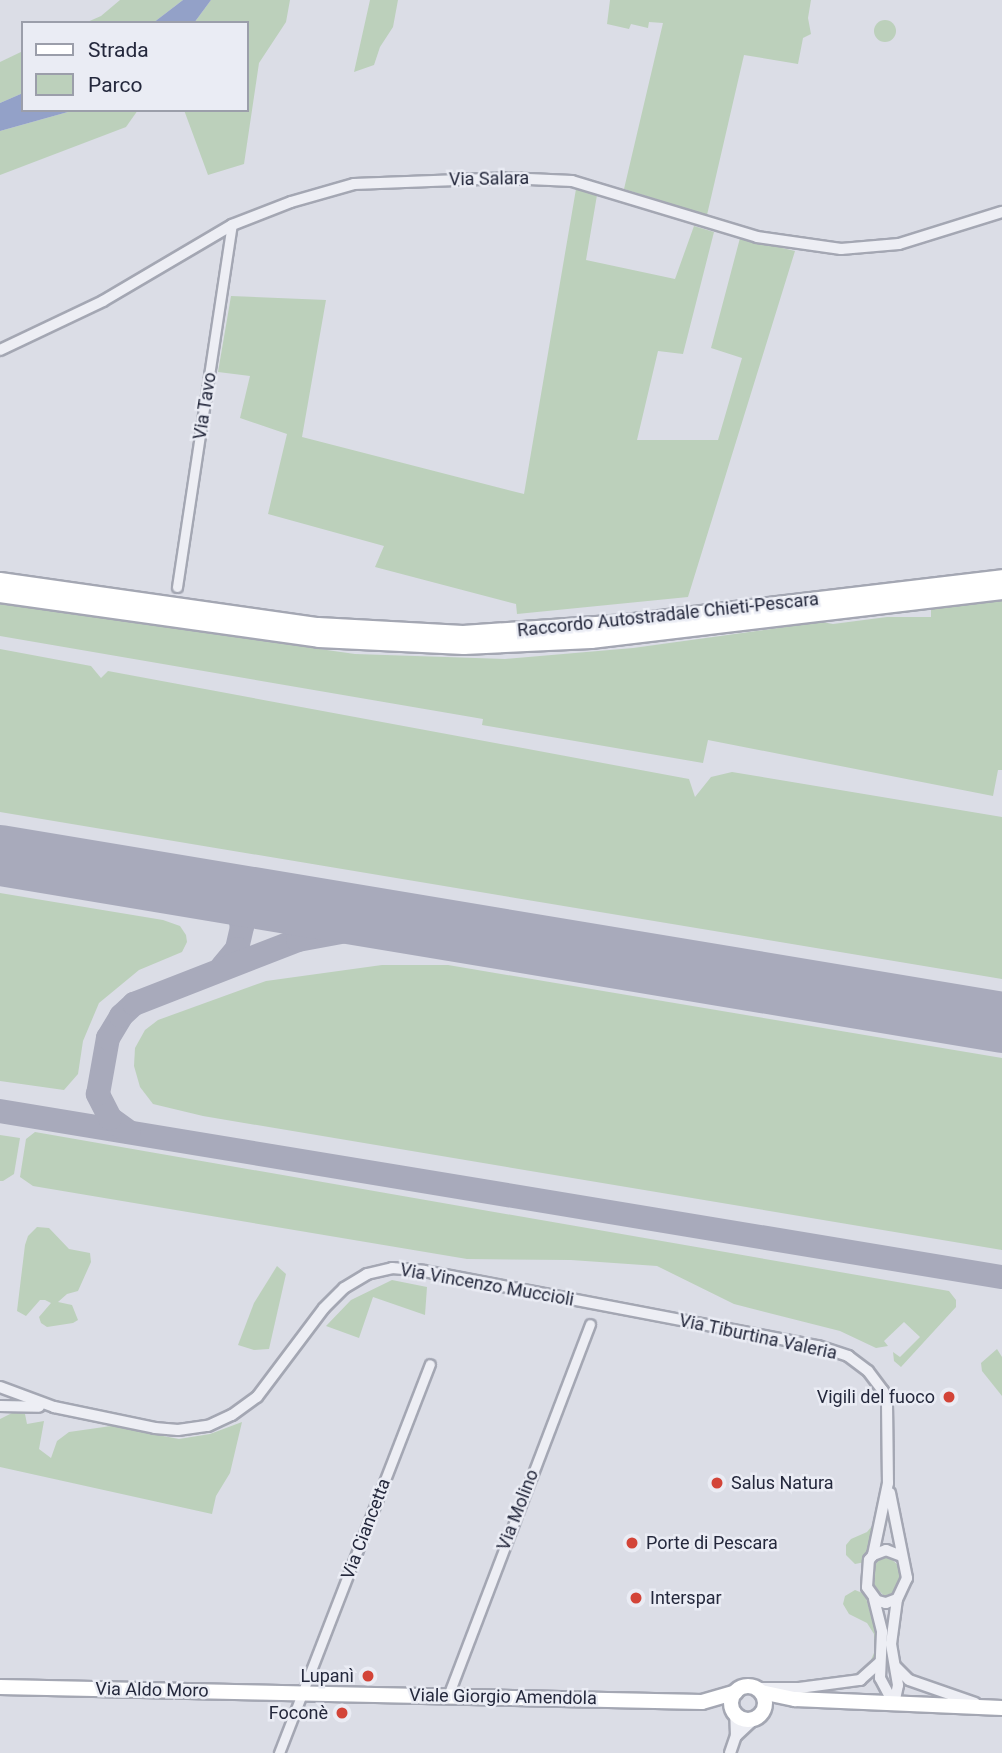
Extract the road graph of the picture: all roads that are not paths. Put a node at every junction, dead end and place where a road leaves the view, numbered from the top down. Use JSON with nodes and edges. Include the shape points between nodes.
{"nodes":[{"id":1,"x":1002,"y":212,"type":"edge"},
{"id":2,"x":232,"y":225,"type":"junction"},
{"id":3,"x":0,"y":350,"type":"edge"},
{"id":4,"x":1002,"y":578,"type":"edge"},
{"id":5,"x":0,"y":581,"type":"edge"},
{"id":6,"x":177,"y":587,"type":"dead end"},
{"id":7,"x":1002,"y":591,"type":"edge"},
{"id":8,"x":0,"y":594,"type":"edge"},
{"id":9,"x":610,"y":1308,"type":"joint"},
{"id":10,"x":590,"y":1324,"type":"dead end"},
{"id":11,"x":430,"y":1364,"type":"dead end"},
{"id":12,"x":0,"y":1387,"type":"edge"},
{"id":13,"x":0,"y":1403,"type":"edge"},
{"id":14,"x":54,"y":1407,"type":"junction"},
{"id":15,"x":888,"y":1483,"type":"junction"},
{"id":16,"x":873,"y":1555,"type":"junction"},
{"id":17,"x":902,"y":1556,"type":"junction"},
{"id":18,"x":873,"y":1599,"type":"junction"},
{"id":19,"x":898,"y":1599,"type":"junction"},
{"id":20,"x":880,"y":1662,"type":"junction"},
{"id":21,"x":894,"y":1665,"type":"junction"},
{"id":22,"x":0,"y":1687,"type":"edge"},
{"id":23,"x":758,"y":1690,"type":"junction"},
{"id":24,"x":736,"y":1692,"type":"junction"},
{"id":25,"x":304,"y":1693,"type":"junction"},
{"id":26,"x":448,"y":1696,"type":"junction"},
{"id":27,"x":794,"y":1699,"type":"junction"},
{"id":28,"x":702,"y":1702,"type":"junction"},
{"id":29,"x":894,"y":1704,"type":"junction"},
{"id":30,"x":995,"y":1708,"type":"edge"},
{"id":31,"x":734,"y":1712,"type":"junction"},
{"id":32,"x":758,"y":1715,"type":"junction"},
{"id":33,"x":736,"y":1736,"type":"junction"},
{"id":34,"x":279,"y":1753,"type":"edge"},
{"id":35,"x":730,"y":1753,"type":"edge"}],
"edges":[{"from":1,"to":2,"type":"street","name":"Via Salara","via":[[899,244],[841,249],[730,230],[572,181],[507,178],[354,184]]},
{"from":2,"to":3,"type":"street","name":"Via Salara","via":[[103,301]]},
{"from":2,"to":6,"type":"street","name":"Via Tavo"},
{"from":4,"to":5,"type":"highway","name":"Raccordo Autostradale Chieti-Pescara","via":[[626,624],[463,634],[307,625]]},
{"from":7,"to":8,"type":"highway","name":"Raccordo Autostradale Chieti-Pescara","via":[[591,640],[464,646],[319,639]]},
{"from":9,"to":14,"type":"street","name":"Via Vincenzo Muccioli","via":[[424,1271],[385,1269],[358,1279],[334,1296],[262,1391],[240,1411],[216,1423],[186,1430],[162,1429]]},
{"from":9,"to":15,"type":"street","name":"Via Tiburtina Valeria","via":[[818,1346],[848,1356],[876,1380],[887,1403]]},
{"from":10,"to":26,"type":"street","name":"Via Molino"},
{"from":11,"to":25,"type":"street","name":"Via Ciancetta"},
{"from":12,"to":13,"type":"street"},
{"from":12,"to":14,"type":"street","name":"Via Vincenzo Muccioli"},
{"from":13,"to":14,"type":"street","name":"Via Vincenzo Muccioli"},
{"from":15,"to":16,"type":"street","name":"Via Tiburtina Valeria"},
{"from":15,"to":17,"type":"street","name":"Via Tiburtina Valeria"},
{"from":16,"to":17,"type":"street","via":[[886,1550]]},
{"from":16,"to":18,"type":"street","via":[[866,1567]]},
{"from":17,"to":19,"type":"street","via":[[907,1578]]},
{"from":18,"to":19,"type":"street","via":[[886,1603]]},
{"from":18,"to":20,"type":"street","via":[[882,1632]]},
{"from":19,"to":21,"type":"street","via":[[891,1644]]},
{"from":20,"to":23,"type":"street","via":[[860,1680]]},
{"from":20,"to":29,"type":"street","via":[[882,1684]]},
{"from":21,"to":29,"type":"street","via":[[898,1685]]},
{"from":21,"to":30,"type":"street","via":[[909,1680]]},
{"from":22,"to":25,"type":"main road","name":"Via Aldo Moro"},
{"from":23,"to":24,"type":"main road","via":[[745,1687]]},
{"from":23,"to":27,"type":"main road"},
{"from":23,"to":32,"type":"main road","via":[[765,1700]]},
{"from":24,"to":28,"type":"main road","name":"Viale Giorgio Amendola"},
{"from":24,"to":31,"type":"main road"},
{"from":25,"to":26,"type":"main road","name":"Viale Giorgio Amendola"},
{"from":25,"to":34,"type":"street","name":"Via Ciancetta"},
{"from":26,"to":28,"type":"main road","name":"Viale Giorgio Amendola"},
{"from":27,"to":29,"type":"main road"},
{"from":27,"to":32,"type":"main road"},
{"from":28,"to":31,"type":"main road","name":"Viale Giorgio Amendola"},
{"from":29,"to":30,"type":"main road"},
{"from":31,"to":32,"type":"main road","via":[[743,1719]]},
{"from":31,"to":33,"type":"street"},
{"from":32,"to":33,"type":"street"},
{"from":33,"to":35,"type":"street"}]}
